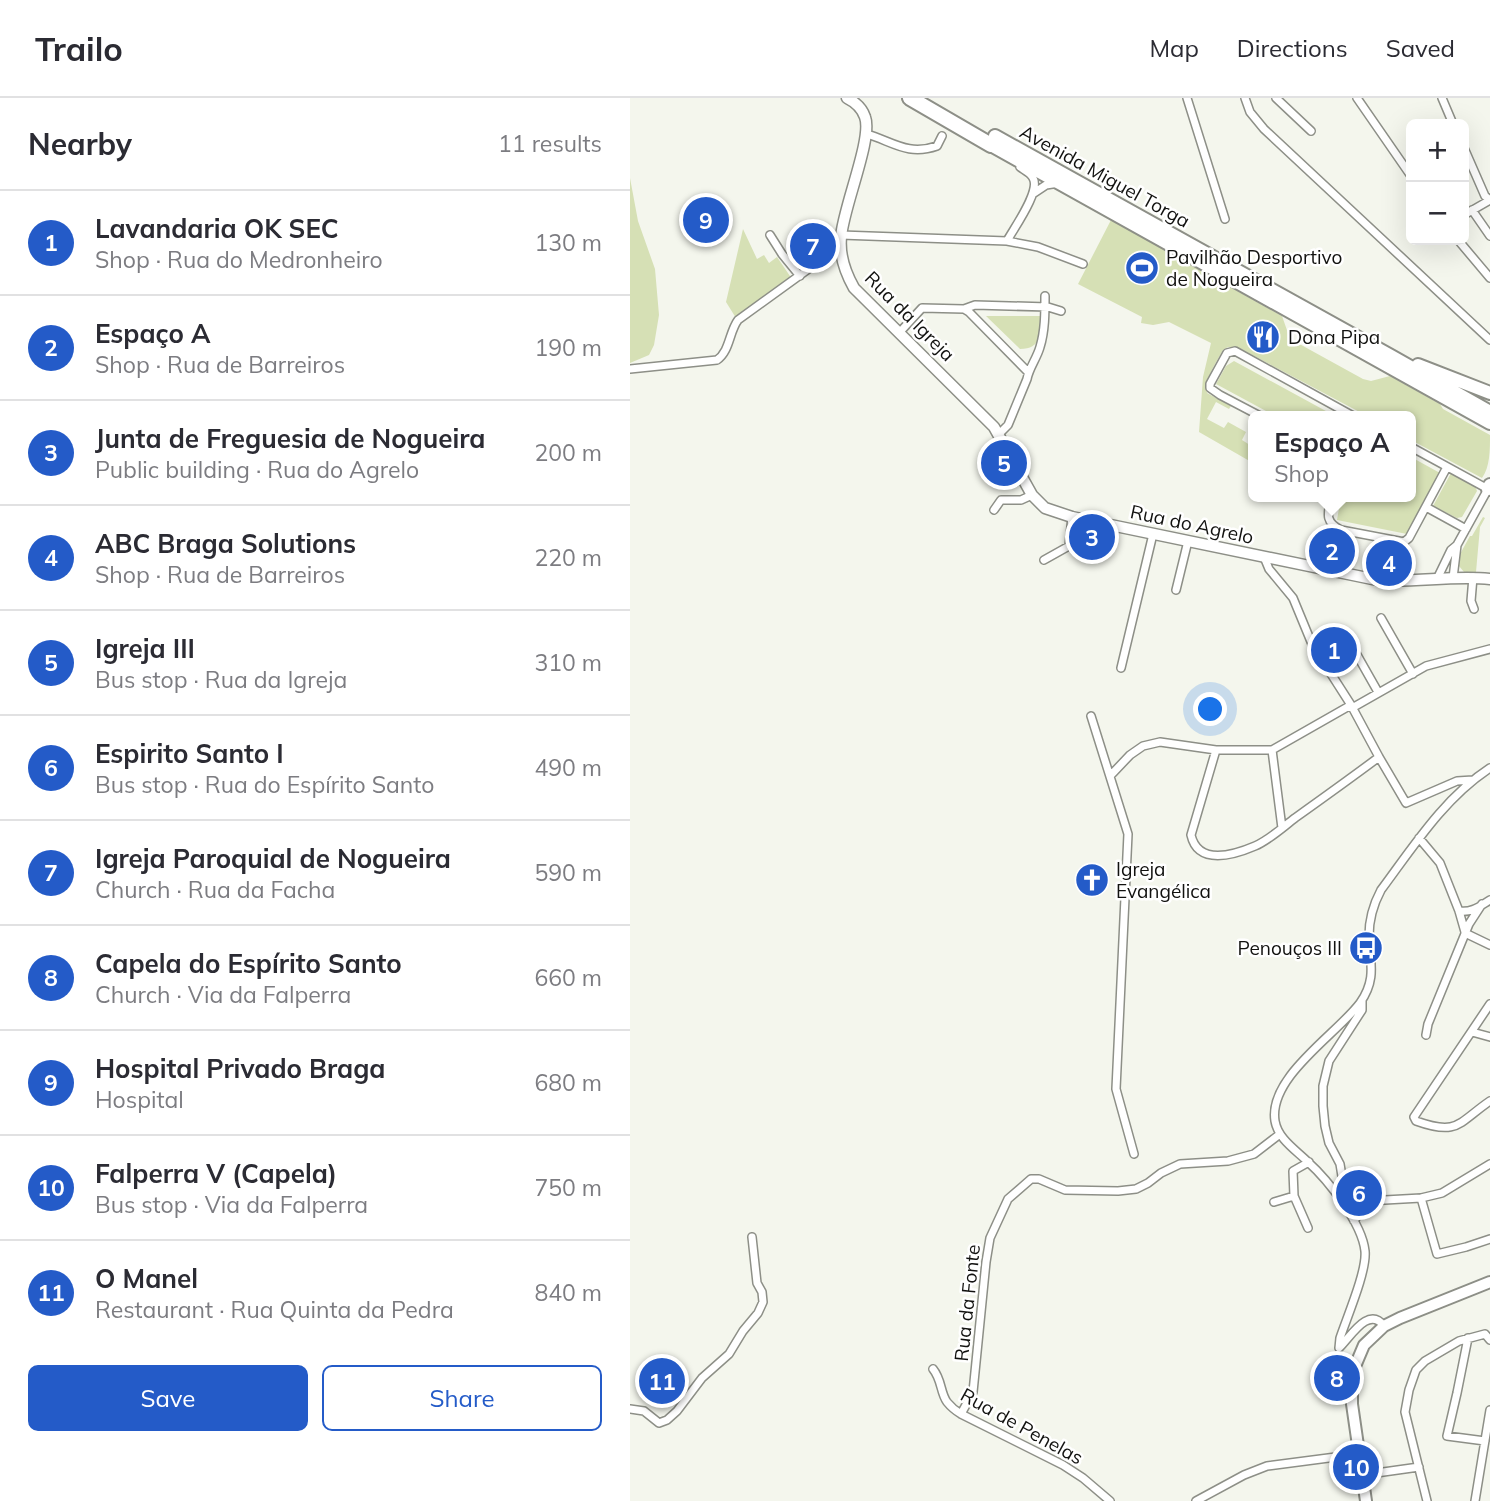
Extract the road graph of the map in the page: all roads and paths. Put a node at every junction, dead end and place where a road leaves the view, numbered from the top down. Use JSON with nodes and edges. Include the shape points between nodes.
{"nodes":[{"id":1,"x":847,"y":98,"type":"edge"},
{"id":2,"x":910,"y":98,"type":"edge"},
{"id":3,"x":928,"y":98,"type":"edge"},
{"id":4,"x":1186,"y":98,"type":"edge"},
{"id":5,"x":1245,"y":98,"type":"edge"},
{"id":6,"x":1276,"y":98,"type":"edge"},
{"id":7,"x":1357,"y":98,"type":"edge"},
{"id":8,"x":1442,"y":98,"type":"edge"},
{"id":9,"x":1451,"y":119,"type":"edge"},
{"id":10,"x":1311,"y":131,"type":"dead end"},
{"id":11,"x":867,"y":134,"type":"junction"},
{"id":12,"x":942,"y":136,"type":"dead end"},
{"id":13,"x":994,"y":143,"type":"junction"},
{"id":14,"x":1469,"y":159,"type":"edge"},
{"id":15,"x":1406,"y":169,"type":"edge"},
{"id":16,"x":1060,"y":183,"type":"junction"},
{"id":17,"x":1034,"y":193,"type":"junction"},
{"id":18,"x":1490,"y":200,"type":"edge"},
{"id":19,"x":1472,"y":210,"type":"junction"},
{"id":20,"x":1469,"y":212,"type":"edge"},
{"id":21,"x":1225,"y":219,"type":"dead end"},
{"id":22,"x":770,"y":235,"type":"dead end"},
{"id":23,"x":841,"y":235,"type":"junction"},
{"id":24,"x":1490,"y":236,"type":"edge"},
{"id":25,"x":1007,"y":241,"type":"junction"},
{"id":26,"x":1462,"y":245,"type":"edge"},
{"id":27,"x":840,"y":248,"type":"junction"},
{"id":28,"x":1083,"y":264,"type":"dead end"},
{"id":29,"x":800,"y":276,"type":"junction"},
{"id":30,"x":1490,"y":278,"type":"edge"},
{"id":31,"x":1045,"y":296,"type":"dead end"},
{"id":32,"x":1045,"y":307,"type":"junction"},
{"id":33,"x":964,"y":309,"type":"junction"},
{"id":34,"x":1061,"y":311,"type":"dead end"},
{"id":35,"x":900,"y":333,"type":"junction"},
{"id":36,"x":1490,"y":340,"type":"edge"},
{"id":37,"x":1391,"y":356,"type":"junction"},
{"id":38,"x":630,"y":369,"type":"edge"},
{"id":39,"x":1028,"y":372,"type":"junction"},
{"id":40,"x":1490,"y":393,"type":"edge"},
{"id":41,"x":1449,"y":401,"type":"junction"},
{"id":42,"x":1250,"y":411,"type":"edge"},
{"id":43,"x":1343,"y":411,"type":"edge"},
{"id":44,"x":1490,"y":412,"type":"edge"},
{"id":45,"x":1490,"y":423,"type":"edge"},
{"id":46,"x":1490,"y":430,"type":"edge"},
{"id":47,"x":999,"y":435,"type":"junction"},
{"id":48,"x":1416,"y":450,"type":"edge"},
{"id":49,"x":1447,"y":467,"type":"junction"},
{"id":50,"x":1489,"y":487,"type":"edge"},
{"id":51,"x":1032,"y":495,"type":"junction"},
{"id":52,"x":1330,"y":502,"type":"edge"},
{"id":53,"x":1426,"y":508,"type":"junction"},
{"id":54,"x":994,"y":510,"type":"dead end"},
{"id":55,"x":1072,"y":517,"type":"junction"},
{"id":56,"x":1466,"y":529,"type":"junction"},
{"id":57,"x":1153,"y":534,"type":"junction"},
{"id":58,"x":1188,"y":541,"type":"junction"},
{"id":59,"x":1457,"y":545,"type":"junction"},
{"id":60,"x":1264,"y":557,"type":"junction"},
{"id":61,"x":1275,"y":559,"type":"junction"},
{"id":62,"x":1044,"y":560,"type":"dead end"},
{"id":63,"x":1274,"y":573,"type":"junction"},
{"id":64,"x":1473,"y":577,"type":"junction"},
{"id":65,"x":1453,"y":578,"type":"junction"},
{"id":66,"x":1437,"y":579,"type":"junction"},
{"id":67,"x":1490,"y":579,"type":"edge"},
{"id":68,"x":1176,"y":590,"type":"dead end"},
{"id":69,"x":1474,"y":608,"type":"dead end"},
{"id":70,"x":1381,"y":618,"type":"dead end"},
{"id":71,"x":1345,"y":632,"type":"dead end"},
{"id":72,"x":1490,"y":649,"type":"edge"},
{"id":73,"x":1121,"y":668,"type":"dead end"},
{"id":74,"x":1413,"y":674,"type":"junction"},
{"id":75,"x":1378,"y":692,"type":"junction"},
{"id":76,"x":1351,"y":706,"type":"junction"},
{"id":77,"x":1091,"y":716,"type":"dead end"},
{"id":78,"x":1216,"y":750,"type":"junction"},
{"id":79,"x":1272,"y":750,"type":"junction"},
{"id":80,"x":1379,"y":757,"type":"junction"},
{"id":81,"x":1490,"y":768,"type":"edge"},
{"id":82,"x":1110,"y":776,"type":"junction"},
{"id":83,"x":1474,"y":780,"type":"junction"},
{"id":84,"x":1282,"y":828,"type":"junction"},
{"id":85,"x":1419,"y":838,"type":"junction"},
{"id":86,"x":1490,"y":900,"type":"edge"},
{"id":87,"x":1482,"y":904,"type":"junction"},
{"id":88,"x":1459,"y":911,"type":"junction"},
{"id":89,"x":1465,"y":933,"type":"junction"},
{"id":90,"x":1490,"y":945,"type":"edge"},
{"id":91,"x":1362,"y":1000,"type":"junction"},
{"id":92,"x":1490,"y":1006,"type":"edge"},
{"id":93,"x":1472,"y":1032,"type":"junction"},
{"id":94,"x":1426,"y":1035,"type":"dead end"},
{"id":95,"x":1490,"y":1037,"type":"edge"},
{"id":96,"x":1490,"y":1101,"type":"edge"},
{"id":97,"x":1279,"y":1134,"type":"junction"},
{"id":98,"x":1134,"y":1154,"type":"dead end"},
{"id":99,"x":1309,"y":1162,"type":"junction"},
{"id":100,"x":1490,"y":1164,"type":"edge"},
{"id":101,"x":1294,"y":1196,"type":"junction"},
{"id":102,"x":1421,"y":1198,"type":"junction"},
{"id":103,"x":1344,"y":1201,"type":"junction"},
{"id":104,"x":1367,"y":1201,"type":"junction"},
{"id":105,"x":1274,"y":1202,"type":"dead end"},
{"id":106,"x":1354,"y":1221,"type":"junction"},
{"id":107,"x":1308,"y":1228,"type":"dead end"},
{"id":108,"x":752,"y":1237,"type":"dead end"},
{"id":109,"x":1490,"y":1239,"type":"edge"},
{"id":110,"x":1490,"y":1282,"type":"edge"},
{"id":111,"x":1384,"y":1326,"type":"junction"},
{"id":112,"x":1488,"y":1335,"type":"edge"},
{"id":113,"x":1468,"y":1338,"type":"junction"},
{"id":114,"x":933,"y":1369,"type":"dead end"},
{"id":115,"x":630,"y":1409,"type":"edge"},
{"id":116,"x":1490,"y":1410,"type":"edge"},
{"id":117,"x":961,"y":1414,"type":"junction"},
{"id":118,"x":1485,"y":1441,"type":"junction"},
{"id":119,"x":1359,"y":1454,"type":"junction"},
{"id":120,"x":1419,"y":1467,"type":"junction"},
{"id":121,"x":1362,"y":1475,"type":"junction"},
{"id":122,"x":1110,"y":1501,"type":"edge"},
{"id":123,"x":1196,"y":1501,"type":"edge"},
{"id":124,"x":1366,"y":1501,"type":"edge"},
{"id":125,"x":1427,"y":1501,"type":"edge"},
{"id":126,"x":1475,"y":1501,"type":"edge"}],
"edges":[{"from":1,"to":11,"type":"street","via":[[865,115]]},
{"from":2,"to":13,"type":"highway"},
{"from":3,"to":13,"type":"highway"},
{"from":4,"to":21,"type":"street"},
{"from":5,"to":36,"type":"street","via":[[1264,129]]},
{"from":6,"to":10,"type":"street"},
{"from":7,"to":15,"type":"street"},
{"from":8,"to":9,"type":"street"},
{"from":11,"to":12,"type":"street","via":[[913,150],[937,146]]},
{"from":11,"to":23,"type":"street","name":"Rua da Igreja"},
{"from":13,"to":16,"type":"highway","name":"Avenida Miguel Torga"},
{"from":13,"to":17,"type":"street","via":[[1005,159],[1033,177]]},
{"from":13,"to":37,"type":"highway","name":"Avenida Miguel Torga"},
{"from":14,"to":18,"type":"street"},
{"from":16,"to":17,"type":"street"},
{"from":16,"to":41,"type":"highway","name":"Avenida Miguel Torga"},
{"from":17,"to":25,"type":"street"},
{"from":18,"to":19,"type":"street"},
{"from":19,"to":20,"type":"street"},
{"from":19,"to":24,"type":"street"},
{"from":22,"to":29,"type":"street"},
{"from":23,"to":25,"type":"street"},
{"from":23,"to":27,"type":"street","name":"Rua da Igreja"},
{"from":25,"to":28,"type":"street"},
{"from":26,"to":30,"type":"street"},
{"from":27,"to":29,"type":"street"},
{"from":27,"to":35,"type":"street","name":"Rua da Igreja","via":[[854,288]]},
{"from":29,"to":38,"type":"street","via":[[738,320],[717,360]]},
{"from":31,"to":32,"type":"street"},
{"from":32,"to":33,"type":"street","via":[[975,305]]},
{"from":32,"to":34,"type":"street"},
{"from":32,"to":39,"type":"street","via":[[1041,346]]},
{"from":33,"to":35,"type":"street","via":[[922,308]]},
{"from":33,"to":39,"type":"street"},
{"from":35,"to":47,"type":"street","name":"Rua da Igreja"},
{"from":37,"to":40,"type":"highway"},
{"from":37,"to":44,"type":"highway","name":"Avenida Miguel Torga"},
{"from":39,"to":47,"type":"street","via":[[1008,425]]},
{"from":41,"to":45,"type":"highway","name":"Avenida Miguel Torga"},
{"from":41,"to":46,"type":"highway","via":[[1454,411]]},
{"from":42,"to":43,"type":"street","via":[[1210,388],[1227,353],[1235,351]]},
{"from":47,"to":51,"type":"street","name":"Rua da Igreja"},
{"from":48,"to":49,"type":"street"},
{"from":49,"to":50,"type":"street"},
{"from":49,"to":53,"type":"street"},
{"from":50,"to":56,"type":"street"},
{"from":51,"to":54,"type":"street","via":[[1001,500]]},
{"from":51,"to":55,"type":"street","name":"Rua da Igreja","via":[[1045,508]]},
{"from":52,"to":53,"type":"street","via":[[1333,526],[1404,542]]},
{"from":53,"to":56,"type":"street"},
{"from":55,"to":57,"type":"street","name":"Rua do Agrelo"},
{"from":55,"to":62,"type":"street","via":[[1069,546]]},
{"from":56,"to":59,"type":"street"},
{"from":57,"to":58,"type":"street","name":"Rua do Agrelo"},
{"from":57,"to":73,"type":"street"},
{"from":58,"to":60,"type":"street","name":"Rua do Agrelo"},
{"from":58,"to":68,"type":"street"},
{"from":59,"to":65,"type":"street"},
{"from":59,"to":66,"type":"street"},
{"from":60,"to":61,"type":"street","name":"Rua do Agrelo"},
{"from":60,"to":63,"type":"street"},
{"from":61,"to":63,"type":"street"},
{"from":61,"to":66,"type":"street","name":"Rua do Agrelo","via":[[1377,580]]},
{"from":63,"to":76,"type":"street","via":[[1293,598],[1312,645]]},
{"from":64,"to":65,"type":"street","name":"Rua do Agrelo"},
{"from":64,"to":67,"type":"street","name":"Rua do Agrelo"},
{"from":64,"to":69,"type":"street"},
{"from":65,"to":66,"type":"street","name":"Rua do Agrelo"},
{"from":70,"to":74,"type":"street"},
{"from":71,"to":75,"type":"street"},
{"from":72,"to":74,"type":"street","via":[[1426,666]]},
{"from":74,"to":75,"type":"street"},
{"from":75,"to":76,"type":"street"},
{"from":76,"to":79,"type":"street"},
{"from":76,"to":80,"type":"street"},
{"from":77,"to":82,"type":"street"},
{"from":78,"to":79,"type":"street"},
{"from":78,"to":82,"type":"street","via":[[1160,742],[1143,746]]},
{"from":78,"to":84,"type":"street","via":[[1191,835],[1199,850],[1228,855],[1257,845]]},
{"from":79,"to":84,"type":"street"},
{"from":80,"to":83,"type":"street","via":[[1406,803],[1457,781]]},
{"from":80,"to":84,"type":"street"},
{"from":81,"to":83,"type":"street"},
{"from":82,"to":98,"type":"street","via":[[1128,834],[1116,1089]]},
{"from":83,"to":85,"type":"street"},
{"from":85,"to":88,"type":"street","via":[[1440,863]]},
{"from":85,"to":91,"type":"street","via":[[1374,904],[1370,983]]},
{"from":86,"to":87,"type":"street"},
{"from":87,"to":88,"type":"street"},
{"from":87,"to":89,"type":"street"},
{"from":88,"to":89,"type":"street"},
{"from":89,"to":90,"type":"street"},
{"from":89,"to":94,"type":"street"},
{"from":91,"to":97,"type":"street","via":[[1301,1062],[1282,1089],[1275,1113]]},
{"from":91,"to":103,"type":"street","via":[[1362,1010],[1329,1061],[1322,1086],[1325,1126],[1340,1164]]},
{"from":92,"to":93,"type":"street"},
{"from":93,"to":95,"type":"street"},
{"from":93,"to":96,"type":"street","via":[[1414,1117],[1433,1127],[1452,1128]]},
{"from":97,"to":99,"type":"street"},
{"from":97,"to":117,"type":"street","name":"Rua da Fonte","via":[[1254,1154],[1180,1164],[1136,1189],[1065,1190],[1039,1179],[1020,1188],[1008,1199],[990,1238],[973,1391]]},
{"from":99,"to":101,"type":"street","via":[[1293,1171]]},
{"from":99,"to":103,"type":"street"},
{"from":100,"to":102,"type":"street","via":[[1442,1193]]},
{"from":101,"to":105,"type":"street"},
{"from":101,"to":107,"type":"street"},
{"from":102,"to":104,"type":"street"},
{"from":102,"to":109,"type":"street","via":[[1437,1254]]},
{"from":103,"to":104,"type":"street"},
{"from":103,"to":106,"type":"street"},
{"from":104,"to":106,"type":"street"},
{"from":106,"to":111,"type":"street","via":[[1365,1250],[1364,1262],[1339,1348],[1364,1322],[1373,1319]]},
{"from":108,"to":115,"type":"street","via":[[763,1302],[729,1354],[667,1420],[659,1423],[643,1411]]},
{"from":110,"to":111,"type":"main road"},
{"from":111,"to":119,"type":"main road","via":[[1364,1345],[1353,1371]]},
{"from":112,"to":113,"type":"street"},
{"from":113,"to":118,"type":"street","via":[[1447,1436]]},
{"from":113,"to":120,"type":"street","via":[[1424,1360],[1416,1370],[1405,1412]]},
{"from":114,"to":117,"type":"street","name":"Rua de Penelas","via":[[949,1405]]},
{"from":116,"to":118,"type":"street"},
{"from":117,"to":122,"type":"street","name":"Rua de Penelas","via":[[1063,1465]]},
{"from":118,"to":126,"type":"street"},
{"from":119,"to":121,"type":"main road"},
{"from":119,"to":123,"type":"street","via":[[1267,1466]]},
{"from":120,"to":121,"type":"street"},
{"from":120,"to":125,"type":"street"},
{"from":121,"to":124,"type":"main road"}]}
